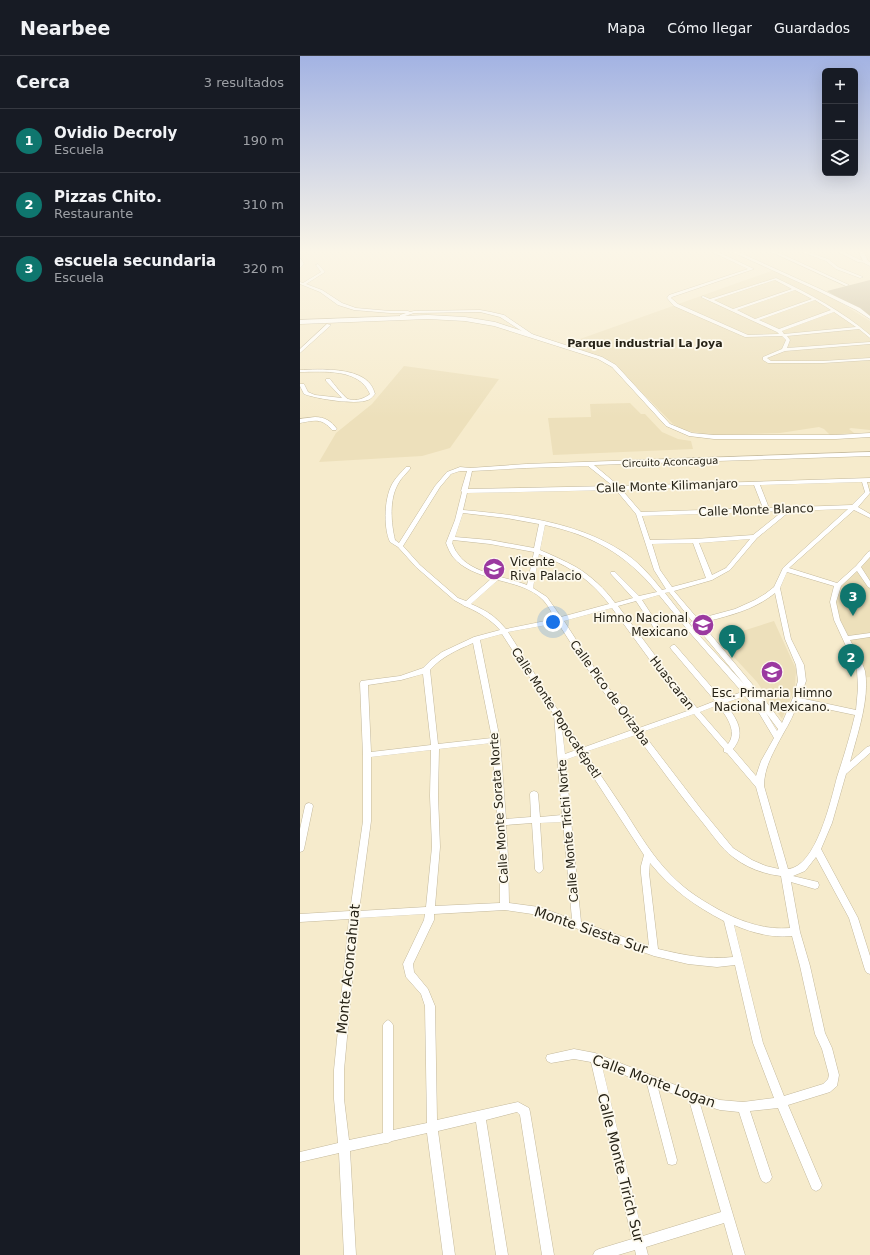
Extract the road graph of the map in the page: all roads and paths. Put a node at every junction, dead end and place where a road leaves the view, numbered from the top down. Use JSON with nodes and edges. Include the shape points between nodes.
{"nodes":[{"id":1,"x":346,"y":306,"type":"edge"},
{"id":2,"x":678,"y":306,"type":"edge"},
{"id":3,"x":725,"y":306,"type":"edge"},
{"id":4,"x":746,"y":306,"type":"edge"},
{"id":5,"x":795,"y":306,"type":"edge"},
{"id":6,"x":827,"y":306,"type":"edge"},
{"id":7,"x":852,"y":306,"type":"edge"},
{"id":8,"x":356,"y":309,"type":"junction"},
{"id":9,"x":734,"y":310,"type":"junction"},
{"id":10,"x":834,"y":310,"type":"junction"},
{"id":11,"x":414,"y":312,"type":"junction"},
{"id":12,"x":401,"y":317,"type":"junction"},
{"id":13,"x":870,"y":318,"type":"edge"},
{"id":14,"x":756,"y":320,"type":"junction"},
{"id":15,"x":300,"y":322,"type":"edge"},
{"id":16,"x":854,"y":322,"type":"junction"},
{"id":17,"x":329,"y":325,"type":"junction"},
{"id":18,"x":300,"y":326,"type":"edge"},
{"id":19,"x":860,"y":328,"type":"junction"},
{"id":20,"x":779,"y":331,"type":"junction"},
{"id":21,"x":833,"y":331,"type":"junction"},
{"id":22,"x":784,"y":335,"type":"junction"},
{"id":23,"x":533,"y":336,"type":"junction"},
{"id":24,"x":870,"y":337,"type":"edge"},
{"id":25,"x":870,"y":343,"type":"edge"},
{"id":26,"x":558,"y":347,"type":"junction"},
{"id":27,"x":784,"y":350,"type":"junction"},
{"id":28,"x":300,"y":352,"type":"edge"},
{"id":29,"x":870,"y":358,"type":"edge"},
{"id":30,"x":300,"y":371,"type":"edge"},
{"id":31,"x":328,"y":380,"type":"dead end"},
{"id":32,"x":302,"y":385,"type":"dead end"},
{"id":33,"x":348,"y":400,"type":"junction"},
{"id":34,"x":300,"y":421,"type":"edge"},
{"id":35,"x":334,"y":429,"type":"dead end"},
{"id":36,"x":870,"y":435,"type":"edge"},
{"id":37,"x":870,"y":439,"type":"edge"},
{"id":38,"x":870,"y":454,"type":"edge"},
{"id":39,"x":590,"y":465,"type":"junction"},
{"id":40,"x":408,"y":468,"type":"dead end"},
{"id":41,"x":470,"y":470,"type":"junction"},
{"id":42,"x":867,"y":480,"type":"edge"},
{"id":43,"x":756,"y":484,"type":"junction"},
{"id":44,"x":618,"y":488,"type":"junction"},
{"id":45,"x":464,"y":491,"type":"junction"},
{"id":46,"x":854,"y":507,"type":"junction"},
{"id":47,"x":789,"y":509,"type":"junction"},
{"id":48,"x":767,"y":510,"type":"junction"},
{"id":49,"x":460,"y":511,"type":"junction"},
{"id":50,"x":639,"y":514,"type":"junction"},
{"id":51,"x":870,"y":516,"type":"edge"},
{"id":52,"x":542,"y":523,"type":"junction"},
{"id":53,"x":755,"y":537,"type":"junction"},
{"id":54,"x":451,"y":538,"type":"junction"},
{"id":55,"x":695,"y":541,"type":"junction"},
{"id":56,"x":648,"y":542,"type":"junction"},
{"id":57,"x":400,"y":546,"type":"junction"},
{"id":58,"x":536,"y":551,"type":"junction"},
{"id":59,"x":870,"y":553,"type":"edge"},
{"id":60,"x":858,"y":567,"type":"junction"},
{"id":61,"x":785,"y":569,"type":"junction"},
{"id":62,"x":614,"y":573,"type":"dead end"},
{"id":63,"x":497,"y":577,"type":"junction"},
{"id":64,"x":710,"y":579,"type":"junction"},
{"id":65,"x":838,"y":585,"type":"junction"},
{"id":66,"x":870,"y":586,"type":"edge"},
{"id":67,"x":530,"y":588,"type":"junction"},
{"id":68,"x":777,"y":588,"type":"junction"},
{"id":69,"x":670,"y":590,"type":"junction"},
{"id":70,"x":661,"y":592,"type":"junction"},
{"id":71,"x":638,"y":599,"type":"junction"},
{"id":72,"x":466,"y":605,"type":"junction"},
{"id":73,"x":613,"y":606,"type":"junction"},
{"id":74,"x":560,"y":620,"type":"junction"},
{"id":75,"x":696,"y":622,"type":"junction"},
{"id":76,"x":656,"y":626,"type":"dead end"},
{"id":77,"x":686,"y":626,"type":"junction"},
{"id":78,"x":504,"y":631,"type":"junction"},
{"id":79,"x":870,"y":635,"type":"edge"},
{"id":80,"x":476,"y":638,"type":"junction"},
{"id":81,"x":846,"y":639,"type":"junction"},
{"id":82,"x":673,"y":647,"type":"dead end"},
{"id":83,"x":426,"y":670,"type":"junction"},
{"id":84,"x":866,"y":678,"type":"edge"},
{"id":85,"x":746,"y":693,"type":"junction"},
{"id":86,"x":796,"y":700,"type":"junction"},
{"id":87,"x":720,"y":703,"type":"junction"},
{"id":88,"x":694,"y":711,"type":"junction"},
{"id":89,"x":859,"y":713,"type":"junction"},
{"id":90,"x":557,"y":714,"type":"junction"},
{"id":91,"x":782,"y":728,"type":"junction"},
{"id":92,"x":638,"y":732,"type":"junction"},
{"id":93,"x":777,"y":737,"type":"junction"},
{"id":94,"x":496,"y":740,"type":"junction"},
{"id":95,"x":435,"y":747,"type":"junction"},
{"id":96,"x":870,"y":749,"type":"edge"},
{"id":97,"x":728,"y":750,"type":"junction"},
{"id":98,"x":581,"y":752,"type":"junction"},
{"id":99,"x":367,"y":755,"type":"junction"},
{"id":100,"x":561,"y":758,"type":"junction"},
{"id":101,"x":843,"y":772,"type":"junction"},
{"id":102,"x":760,"y":786,"type":"junction"},
{"id":103,"x":534,"y":794,"type":"dead end"},
{"id":104,"x":309,"y":806,"type":"dead end"},
{"id":105,"x":568,"y":818,"type":"junction"},
{"id":106,"x":535,"y":820,"type":"junction"},
{"id":107,"x":502,"y":822,"type":"junction"},
{"id":108,"x":816,"y":848,"type":"junction"},
{"id":109,"x":300,"y":849,"type":"edge"},
{"id":110,"x":649,"y":854,"type":"junction"},
{"id":111,"x":539,"y":868,"type":"dead end"},
{"id":112,"x":785,"y":875,"type":"junction"},
{"id":113,"x":815,"y":885,"type":"dead end"},
{"id":114,"x":505,"y":906,"type":"junction"},
{"id":115,"x":430,"y":910,"type":"junction"},
{"id":116,"x":354,"y":915,"type":"junction"},
{"id":117,"x":300,"y":918,"type":"edge"},
{"id":118,"x":728,"y":919,"type":"junction"},
{"id":119,"x":577,"y":923,"type":"junction"},
{"id":120,"x":795,"y":932,"type":"junction"},
{"id":121,"x":654,"y":952,"type":"junction"},
{"id":122,"x":737,"y":961,"type":"junction"},
{"id":123,"x":870,"y":970,"type":"edge"},
{"id":124,"x":388,"y":1025,"type":"dead end"},
{"id":125,"x":550,"y":1058,"type":"dead end"},
{"id":126,"x":595,"y":1058,"type":"junction"},
{"id":127,"x":652,"y":1080,"type":"junction"},
{"id":128,"x":693,"y":1097,"type":"junction"},
{"id":129,"x":781,"y":1102,"type":"junction"},
{"id":130,"x":743,"y":1108,"type":"junction"},
{"id":131,"x":480,"y":1116,"type":"junction"},
{"id":132,"x":432,"y":1128,"type":"junction"},
{"id":133,"x":388,"y":1138,"type":"junction"},
{"id":134,"x":344,"y":1148,"type":"junction"},
{"id":135,"x":300,"y":1157,"type":"edge"},
{"id":136,"x":672,"y":1160,"type":"dead end"},
{"id":137,"x":766,"y":1177,"type":"dead end"},
{"id":138,"x":816,"y":1185,"type":"dead end"},
{"id":139,"x":728,"y":1216,"type":"junction"},
{"id":140,"x":641,"y":1250,"type":"edge"},
{"id":141,"x":350,"y":1255,"type":"edge"},
{"id":142,"x":449,"y":1255,"type":"edge"},
{"id":143,"x":502,"y":1255,"type":"edge"},
{"id":144,"x":548,"y":1255,"type":"edge"},
{"id":145,"x":598,"y":1255,"type":"edge"},
{"id":146,"x":739,"y":1255,"type":"edge"}],
"edges":[{"from":1,"to":8,"type":"street"},
{"from":2,"to":22,"type":"street","via":[[747,336]]},
{"from":3,"to":9,"type":"street"},
{"from":4,"to":9,"type":"street"},
{"from":5,"to":14,"type":"street"},
{"from":6,"to":10,"type":"street"},
{"from":7,"to":13,"type":"street"},
{"from":8,"to":11,"type":"street"},
{"from":8,"to":12,"type":"street"},
{"from":9,"to":14,"type":"street"},
{"from":10,"to":16,"type":"street"},
{"from":10,"to":20,"type":"street"},
{"from":11,"to":12,"type":"street"},
{"from":11,"to":23,"type":"street","via":[[491,313],[502,316]]},
{"from":12,"to":15,"type":"main road"},
{"from":12,"to":23,"type":"main road","via":[[470,320],[495,324]]},
{"from":14,"to":20,"type":"street"},
{"from":16,"to":19,"type":"street"},
{"from":16,"to":21,"type":"street"},
{"from":17,"to":18,"type":"main road"},
{"from":17,"to":26,"type":"main road","via":[[453,322],[494,329]]},
{"from":17,"to":28,"type":"street"},
{"from":19,"to":21,"type":"street"},
{"from":19,"to":24,"type":"street"},
{"from":20,"to":22,"type":"street"},
{"from":21,"to":22,"type":"street"},
{"from":22,"to":27,"type":"street","via":[[788,340]]},
{"from":23,"to":26,"type":"main road"},
{"from":25,"to":27,"type":"street"},
{"from":26,"to":36,"type":"main road","via":[[608,362],[668,425],[682,432],[701,437]]},
{"from":26,"to":37,"type":"main road","via":[[601,364],[662,426],[685,438],[716,441]]},
{"from":27,"to":29,"type":"street","via":[[764,358],[775,363]]},
{"from":30,"to":33,"type":"street","via":[[351,375],[359,377],[372,388],[373,394],[367,399]]},
{"from":31,"to":33,"type":"street"},
{"from":32,"to":33,"type":"street","via":[[306,393],[314,396]]},
{"from":34,"to":35,"type":"street","via":[[322,418]]},
{"from":38,"to":39,"type":"street","name":"Circuito Aconcagua"},
{"from":39,"to":41,"type":"street","name":"Circuito Aconcagua"},
{"from":39,"to":44,"type":"street"},
{"from":40,"to":57,"type":"street","name":"Calle Monte Popocatépetl","via":[[396,483],[391,497],[390,532],[392,540]]},
{"from":41,"to":45,"type":"street"},
{"from":41,"to":57,"type":"street","via":[[460,469],[446,477]]},
{"from":42,"to":43,"type":"street","name":"Calle Monte Kilimanjaro"},
{"from":42,"to":46,"type":"street","via":[[868,492]]},
{"from":43,"to":44,"type":"street","name":"Calle Monte Kilimanjaro"},
{"from":43,"to":48,"type":"street"},
{"from":44,"to":45,"type":"street","name":"Calle Monte Kilimanjaro"},
{"from":44,"to":50,"type":"street"},
{"from":45,"to":49,"type":"street"},
{"from":46,"to":47,"type":"street","name":"Calle Monte Blanco"},
{"from":46,"to":51,"type":"street"},
{"from":46,"to":61,"type":"street"},
{"from":47,"to":48,"type":"street","name":"Calle Monte Blanco"},
{"from":47,"to":53,"type":"street"},
{"from":48,"to":50,"type":"street","name":"Calle Monte Blanco"},
{"from":49,"to":52,"type":"street"},
{"from":49,"to":54,"type":"street"},
{"from":50,"to":56,"type":"street"},
{"from":52,"to":58,"type":"street"},
{"from":52,"to":70,"type":"street","via":[[574,530],[626,557]]},
{"from":53,"to":55,"type":"street"},
{"from":53,"to":64,"type":"street","via":[[728,569]]},
{"from":54,"to":58,"type":"street","name":"Huascaran"},
{"from":54,"to":63,"type":"street","name":"Calle Pico de Orizaba","via":[[451,550],[464,565],[478,573]]},
{"from":55,"to":56,"type":"street"},
{"from":55,"to":64,"type":"street"},
{"from":56,"to":69,"type":"street","via":[[657,570]]},
{"from":57,"to":72,"type":"street","name":"Calle Monte Popocatépetl","via":[[418,566]]},
{"from":58,"to":67,"type":"street"},
{"from":58,"to":73,"type":"street","name":"Huascaran","via":[[586,577]]},
{"from":59,"to":60,"type":"street"},
{"from":60,"to":65,"type":"street"},
{"from":60,"to":66,"type":"street"},
{"from":61,"to":65,"type":"street"},
{"from":61,"to":68,"type":"street"},
{"from":62,"to":71,"type":"street"},
{"from":63,"to":67,"type":"street","name":"Calle Pico de Orizaba"},
{"from":63,"to":72,"type":"street"},
{"from":64,"to":69,"type":"street"},
{"from":65,"to":81,"type":"street","via":[[833,602]]},
{"from":67,"to":74,"type":"street","name":"Calle Pico de Orizaba","via":[[546,599]]},
{"from":68,"to":75,"type":"street","via":[[764,600]]},
{"from":68,"to":86,"type":"street","via":[[788,639],[801,669],[802,681]]},
{"from":69,"to":70,"type":"street"},
{"from":69,"to":75,"type":"street"},
{"from":70,"to":71,"type":"street"},
{"from":70,"to":77,"type":"street"},
{"from":71,"to":73,"type":"street"},
{"from":71,"to":76,"type":"street"},
{"from":72,"to":78,"type":"street","name":"Calle Monte Popocatépetl","via":[[487,614]]},
{"from":73,"to":74,"type":"street"},
{"from":73,"to":88,"type":"street","name":"Huascaran"},
{"from":74,"to":78,"type":"street"},
{"from":74,"to":92,"type":"street","name":"Calle Pico de Orizaba","via":[[588,664]]},
{"from":75,"to":77,"type":"street"},
{"from":75,"to":91,"type":"street"},
{"from":77,"to":85,"type":"street"},
{"from":78,"to":80,"type":"street"},
{"from":78,"to":90,"type":"street","name":"Calle Monte Popocatépetl"},
{"from":79,"to":81,"type":"street"},
{"from":80,"to":83,"type":"street","via":[[444,654]]},
{"from":80,"to":94,"type":"street","name":"Calle Monte Sorata Norte"},
{"from":81,"to":84,"type":"street"},
{"from":82,"to":87,"type":"street"},
{"from":83,"to":95,"type":"street"},
{"from":83,"to":99,"type":"street","name":"Monte Aconcahuat","via":[[401,678],[364,683]]},
{"from":84,"to":89,"type":"street"},
{"from":85,"to":87,"type":"street"},
{"from":85,"to":93,"type":"street","via":[[768,720]]},
{"from":86,"to":89,"type":"street"},
{"from":86,"to":91,"type":"street"},
{"from":87,"to":88,"type":"street"},
{"from":87,"to":97,"type":"street","via":[[734,722],[736,732],[735,740]]},
{"from":88,"to":92,"type":"street"},
{"from":88,"to":97,"type":"street","name":"Huascaran"},
{"from":89,"to":101,"type":"street"},
{"from":90,"to":98,"type":"street","name":"Calle Monte Popocatépetl"},
{"from":90,"to":100,"type":"street","name":"Calle Monte Trichi Norte"},
{"from":91,"to":93,"type":"street"},
{"from":92,"to":98,"type":"street"},
{"from":92,"to":112,"type":"street","name":"Calle Pico de Orizaba","via":[[696,810],[735,854],[757,866]]},
{"from":93,"to":102,"type":"street","via":[[765,761]]},
{"from":94,"to":95,"type":"street"},
{"from":94,"to":107,"type":"street","name":"Calle Monte Sorata Norte"},
{"from":95,"to":99,"type":"street"},
{"from":95,"to":115,"type":"street","via":[[436,847]]},
{"from":96,"to":101,"type":"street"},
{"from":97,"to":102,"type":"street","name":"Huascaran"},
{"from":98,"to":100,"type":"street"},
{"from":98,"to":110,"type":"street","name":"Calle Monte Popocatépetl"},
{"from":99,"to":116,"type":"street","name":"Monte Aconcahuat","via":[[367,821]]},
{"from":100,"to":105,"type":"street","name":"Calle Monte Trichi Norte"},
{"from":101,"to":108,"type":"street","via":[[826,828]]},
{"from":102,"to":112,"type":"street","name":"Calle Monte Logan"},
{"from":103,"to":106,"type":"street"},
{"from":104,"to":109,"type":"street"},
{"from":105,"to":106,"type":"street"},
{"from":105,"to":119,"type":"street","name":"Calle Monte Trichi Norte"},
{"from":106,"to":107,"type":"street"},
{"from":106,"to":111,"type":"street"},
{"from":107,"to":114,"type":"street","name":"Calle Monte Sorata Norte"},
{"from":108,"to":112,"type":"street","via":[[802,868]]},
{"from":108,"to":123,"type":"street","via":[[853,918]]},
{"from":110,"to":118,"type":"street","name":"Calle Monte Popocatépetl","via":[[680,889]]},
{"from":110,"to":121,"type":"street","via":[[645,873]]},
{"from":112,"to":113,"type":"street","name":"Calle Pico de Orizaba"},
{"from":112,"to":120,"type":"street","name":"Calle Monte Logan"},
{"from":114,"to":115,"type":"street","name":"Monte Siesta Sur"},
{"from":114,"to":119,"type":"street","name":"Monte Siesta Sur","via":[[539,911]]},
{"from":115,"to":116,"type":"street","name":"Monte Siesta Sur"},
{"from":115,"to":132,"type":"street","via":[[429,920],[408,964],[409,974],[425,992],[430,1006]]},
{"from":116,"to":117,"type":"street","name":"Monte Siesta Sur"},
{"from":116,"to":134,"type":"street","name":"Monte Aconcahuat","via":[[339,1070]]},
{"from":118,"to":120,"type":"street","name":"Calle Monte Popocatépetl","via":[[768,932]]},
{"from":118,"to":122,"type":"street"},
{"from":119,"to":121,"type":"street","name":"Monte Siesta Sur"},
{"from":120,"to":129,"type":"street","name":"Calle Monte Logan","via":[[818,1027],[834,1075],[833,1082],[826,1088]]},
{"from":121,"to":122,"type":"street","name":"Monte Siesta Sur","via":[[702,962]]},
{"from":122,"to":129,"type":"street","via":[[758,1043]]},
{"from":124,"to":133,"type":"street"},
{"from":125,"to":126,"type":"street","name":"Calle Monte Logan","via":[[574,1054]]},
{"from":126,"to":127,"type":"street","name":"Calle Monte Logan"},
{"from":126,"to":140,"type":"street","name":"Calle Monte Tirich Sur"},
{"from":127,"to":128,"type":"street","name":"Calle Monte Logan"},
{"from":127,"to":136,"type":"street"},
{"from":128,"to":130,"type":"street","name":"Calle Monte Logan","via":[[720,1105]]},
{"from":128,"to":139,"type":"street"},
{"from":129,"to":130,"type":"street","name":"Calle Monte Logan"},
{"from":129,"to":138,"type":"street"},
{"from":130,"to":137,"type":"street"},
{"from":131,"to":132,"type":"street"},
{"from":131,"to":143,"type":"street"},
{"from":131,"to":144,"type":"street","via":[[518,1107],[525,1112]]},
{"from":132,"to":133,"type":"street"},
{"from":132,"to":142,"type":"street"},
{"from":133,"to":134,"type":"street"},
{"from":134,"to":135,"type":"street"},
{"from":134,"to":141,"type":"street","name":"Monte Aconcahuat"},
{"from":139,"to":140,"type":"street"},
{"from":139,"to":146,"type":"street"},
{"from":140,"to":145,"type":"street"}]}
